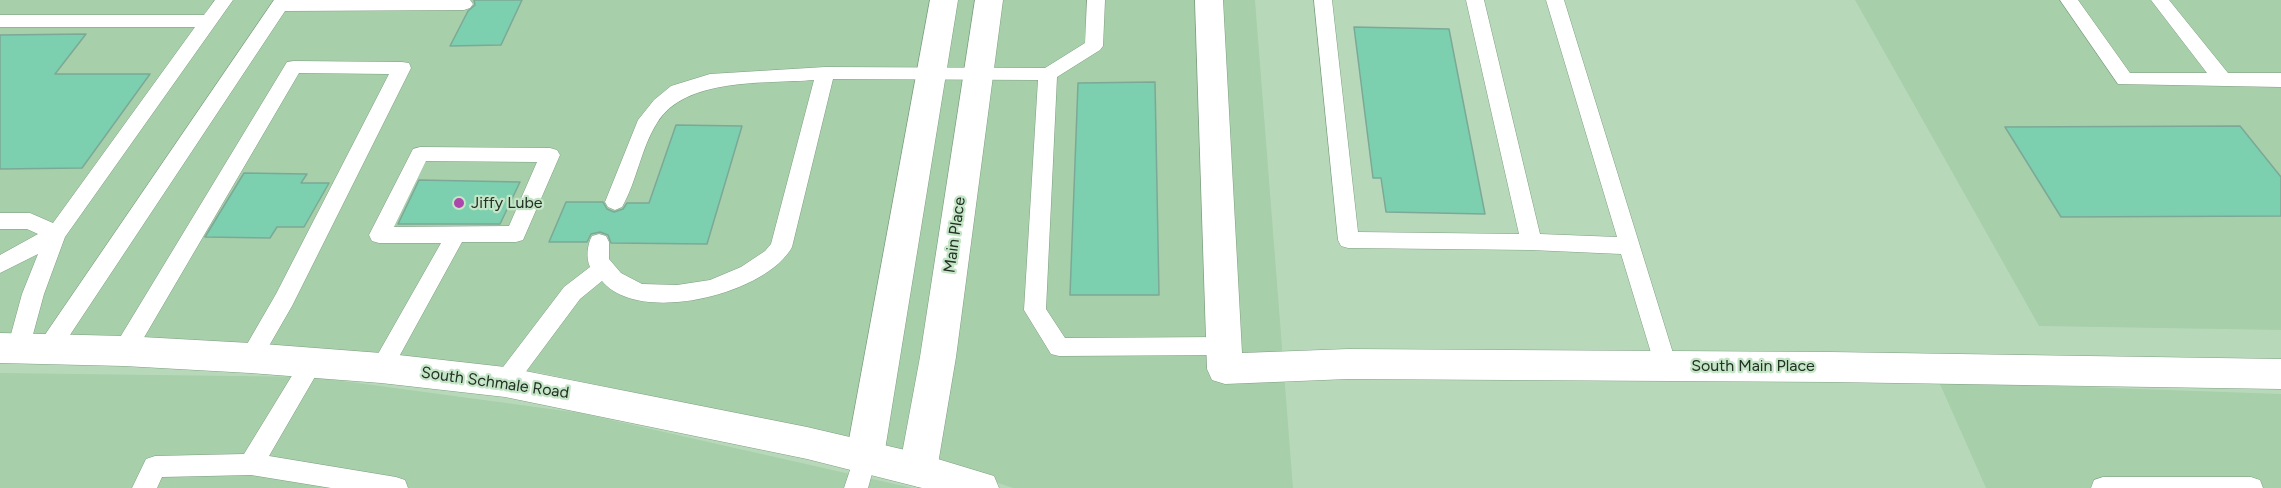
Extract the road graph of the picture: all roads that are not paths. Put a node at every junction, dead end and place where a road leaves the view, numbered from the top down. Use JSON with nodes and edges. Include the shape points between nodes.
{"nodes":[{"id":1,"x":224,"y":0,"type":"edge"},
{"id":2,"x":944,"y":0,"type":"edge"},
{"id":3,"x":989,"y":0,"type":"edge"},
{"id":4,"x":1096,"y":0,"type":"edge"},
{"id":5,"x":1209,"y":0,"type":"edge"},
{"id":6,"x":1323,"y":0,"type":"edge"},
{"id":7,"x":1475,"y":0,"type":"edge"},
{"id":8,"x":1555,"y":0,"type":"edge"},
{"id":9,"x":2069,"y":0,"type":"edge"},
{"id":10,"x":2160,"y":0,"type":"edge"},
{"id":11,"x":282,"y":2,"type":"edge"},
{"id":12,"x":464,"y":4,"type":"dead end"},
{"id":13,"x":0,"y":21,"type":"edge"},
{"id":14,"x":210,"y":21,"type":"junction"},
{"id":15,"x":825,"y":73,"type":"junction"},
{"id":16,"x":930,"y":73,"type":"junction"},
{"id":17,"x":979,"y":74,"type":"junction"},
{"id":18,"x":1048,"y":74,"type":"junction"},
{"id":19,"x":2222,"y":80,"type":"junction"},
{"id":20,"x":2281,"y":80,"type":"edge"},
{"id":21,"x":615,"y":202,"type":"dead end"},
{"id":22,"x":0,"y":221,"type":"edge"},
{"id":23,"x":56,"y":234,"type":"junction"},
{"id":24,"x":456,"y":234,"type":"junction"},
{"id":25,"x":599,"y":242,"type":"dead end"},
{"id":26,"x":1531,"y":242,"type":"junction"},
{"id":27,"x":1629,"y":246,"type":"junction"},
{"id":28,"x":0,"y":266,"type":"edge"},
{"id":29,"x":604,"y":268,"type":"junction"},
{"id":30,"x":22,"y":348,"type":"edge"},
{"id":31,"x":124,"y":351,"type":"junction"},
{"id":32,"x":250,"y":358,"type":"junction"},
{"id":33,"x":1224,"y":358,"type":"junction"},
{"id":34,"x":312,"y":363,"type":"junction"},
{"id":35,"x":1666,"y":366,"type":"junction"},
{"id":36,"x":381,"y":368,"type":"junction"},
{"id":37,"x":2281,"y":374,"type":"edge"},
{"id":38,"x":505,"y":382,"type":"junction"},
{"id":39,"x":251,"y":464,"type":"junction"},
{"id":40,"x":860,"y":472,"type":"edge"},
{"id":41,"x":916,"y":479,"type":"edge"},
{"id":42,"x":144,"y":488,"type":"edge"},
{"id":43,"x":396,"y":488,"type":"edge"},
{"id":44,"x":980,"y":488,"type":"edge"},
{"id":45,"x":2103,"y":488,"type":"edge"},
{"id":46,"x":2252,"y":488,"type":"edge"}],
"edges":[{"from":1,"to":14,"type":"lane"},
{"from":2,"to":16,"type":"street"},
{"from":3,"to":17,"type":"street","name":"Main Place"},
{"from":4,"to":18,"type":"lane","via":[[1094,46]]},
{"from":5,"to":33,"type":"street"},
{"from":6,"to":26,"type":"lane","via":[[1348,240]]},
{"from":7,"to":26,"type":"lane"},
{"from":8,"to":27,"type":"lane"},
{"from":9,"to":19,"type":"lane","via":[[2125,80]]},
{"from":10,"to":19,"type":"lane"},
{"from":11,"to":12,"type":"lane"},
{"from":11,"to":30,"type":"lane"},
{"from":13,"to":14,"type":"lane"},
{"from":14,"to":23,"type":"lane"},
{"from":15,"to":16,"type":"lane"},
{"from":15,"to":21,"type":"lane","via":[[710,81],[678,91],[648,120]]},
{"from":15,"to":29,"type":"lane","via":[[781,247],[772,257],[749,273],[712,288],[677,294],[639,293],[613,279]]},
{"from":16,"to":17,"type":"lane"},
{"from":16,"to":40,"type":"street"},
{"from":17,"to":18,"type":"lane"},
{"from":17,"to":41,"type":"street","name":"Main Place"},
{"from":18,"to":33,"type":"lane","via":[[1035,310],[1059,346]]},
{"from":19,"to":20,"type":"lane"},
{"from":22,"to":23,"type":"lane","via":[[30,221]]},
{"from":23,"to":28,"type":"lane"},
{"from":23,"to":30,"type":"lane","via":[[33,294]]},
{"from":24,"to":24,"type":"lane","via":[[516,234],[550,155],[420,154],[379,235]]},
{"from":24,"to":36,"type":"lane"},
{"from":25,"to":29,"type":"lane","via":[[598,261]]},
{"from":26,"to":27,"type":"lane"},
{"from":27,"to":35,"type":"lane"},
{"from":29,"to":38,"type":"lane","via":[[572,293]]},
{"from":30,"to":31,"type":"street","name":"South Schmale Road"},
{"from":31,"to":32,"type":"street","name":"South Schmale Road"},
{"from":31,"to":32,"type":"lane","via":[[294,68],[402,68],[284,300]]},
{"from":32,"to":34,"type":"street","name":"South Schmale Road"},
{"from":33,"to":35,"type":"street","name":"South Main Place","via":[[1348,364]]},
{"from":34,"to":36,"type":"street","name":"South Schmale Road"},
{"from":34,"to":39,"type":"lane"},
{"from":35,"to":37,"type":"street","name":"South Main Place"},
{"from":36,"to":38,"type":"street","name":"South Schmale Road"},
{"from":38,"to":40,"type":"street","name":"South Schmale Road","via":[[623,404]]},
{"from":39,"to":42,"type":"lane","via":[[155,467]]},
{"from":39,"to":43,"type":"lane"},
{"from":40,"to":41,"type":"street","name":"South Schmale Road"},
{"from":41,"to":44,"type":"street","name":"South Schmale Road"},
{"from":45,"to":46,"type":"lane"}]}
